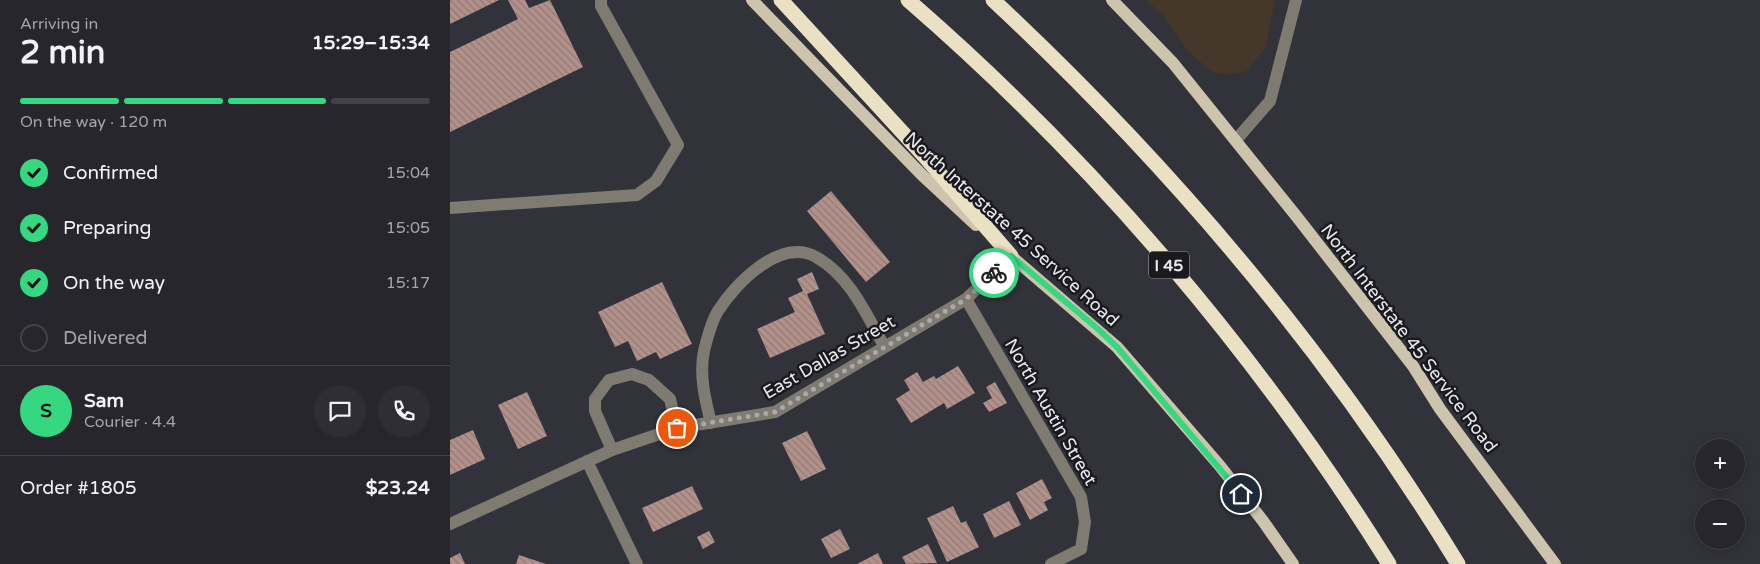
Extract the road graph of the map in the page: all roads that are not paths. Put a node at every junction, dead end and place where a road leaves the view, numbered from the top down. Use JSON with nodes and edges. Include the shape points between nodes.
{"nodes":[{"id":1,"x":601,"y":0,"type":"edge"},
{"id":2,"x":752,"y":0,"type":"edge"},
{"id":3,"x":781,"y":0,"type":"edge"},
{"id":4,"x":908,"y":0,"type":"edge"},
{"id":5,"x":993,"y":0,"type":"edge"},
{"id":6,"x":1112,"y":0,"type":"edge"},
{"id":7,"x":1296,"y":0,"type":"edge"},
{"id":8,"x":1236,"y":140,"type":"junction"},
{"id":9,"x":450,"y":208,"type":"edge"},
{"id":10,"x":1011,"y":256,"type":"junction"},
{"id":11,"x":966,"y":299,"type":"junction"},
{"id":12,"x":884,"y":346,"type":"junction"},
{"id":13,"x":711,"y":422,"type":"junction"},
{"id":14,"x":677,"y":428,"type":"junction"},
{"id":15,"x":612,"y":450,"type":"junction"},
{"id":16,"x":587,"y":461,"type":"junction"},
{"id":17,"x":450,"y":524,"type":"edge"},
{"id":18,"x":637,"y":564,"type":"edge"},
{"id":19,"x":1051,"y":564,"type":"edge"},
{"id":20,"x":1293,"y":564,"type":"edge"},
{"id":21,"x":1389,"y":564,"type":"edge"},
{"id":22,"x":1458,"y":564,"type":"edge"},
{"id":23,"x":1555,"y":564,"type":"edge"}],
"edges":[{"from":1,"to":9,"type":"street","via":[[600,6],[678,144],[656,182],[637,195]]},
{"from":2,"to":10,"type":"main road","name":"North Interstate 45 Service Road","via":[[922,175]]},
{"from":3,"to":10,"type":"highway"},
{"from":4,"to":21,"type":"highway","number":"I 45","via":[[1031,115],[1158,252],[1293,422]]},
{"from":5,"to":22,"type":"highway","via":[[1122,128],[1261,286],[1367,426]]},
{"from":6,"to":8,"type":"main road","name":"North Interstate 45 Service Road","via":[[1173,63]]},
{"from":7,"to":8,"type":"street","via":[[1270,101]]},
{"from":8,"to":23,"type":"main road","name":"North Interstate 45 Service Road","via":[[1408,359],[1440,409]]},
{"from":10,"to":11,"type":"street","name":"East Dallas Street"},
{"from":10,"to":20,"type":"main road","name":"North Interstate 45 Service Road","via":[[1117,347],[1220,466]]},
{"from":11,"to":12,"type":"street","name":"East Dallas Street"},
{"from":11,"to":19,"type":"street","name":"North Austin Street","via":[[1081,497],[1085,522],[1081,549]]},
{"from":12,"to":13,"type":"street","name":"East Dallas Street","via":[[775,412]]},
{"from":12,"to":13,"type":"street","via":[[852,288],[816,257],[800,252],[782,254],[756,269],[735,288],[716,313],[702,369]]},
{"from":13,"to":14,"type":"street","name":"East Dallas Street"},
{"from":14,"to":15,"type":"street","name":"East Dallas Street"},
{"from":14,"to":15,"type":"street","via":[[670,399],[649,380],[632,374],[609,380],[596,399],[595,411]]},
{"from":15,"to":16,"type":"street","name":"East Dallas Street"},
{"from":16,"to":17,"type":"street","name":"East Dallas Street"},
{"from":16,"to":18,"type":"street"}]}
